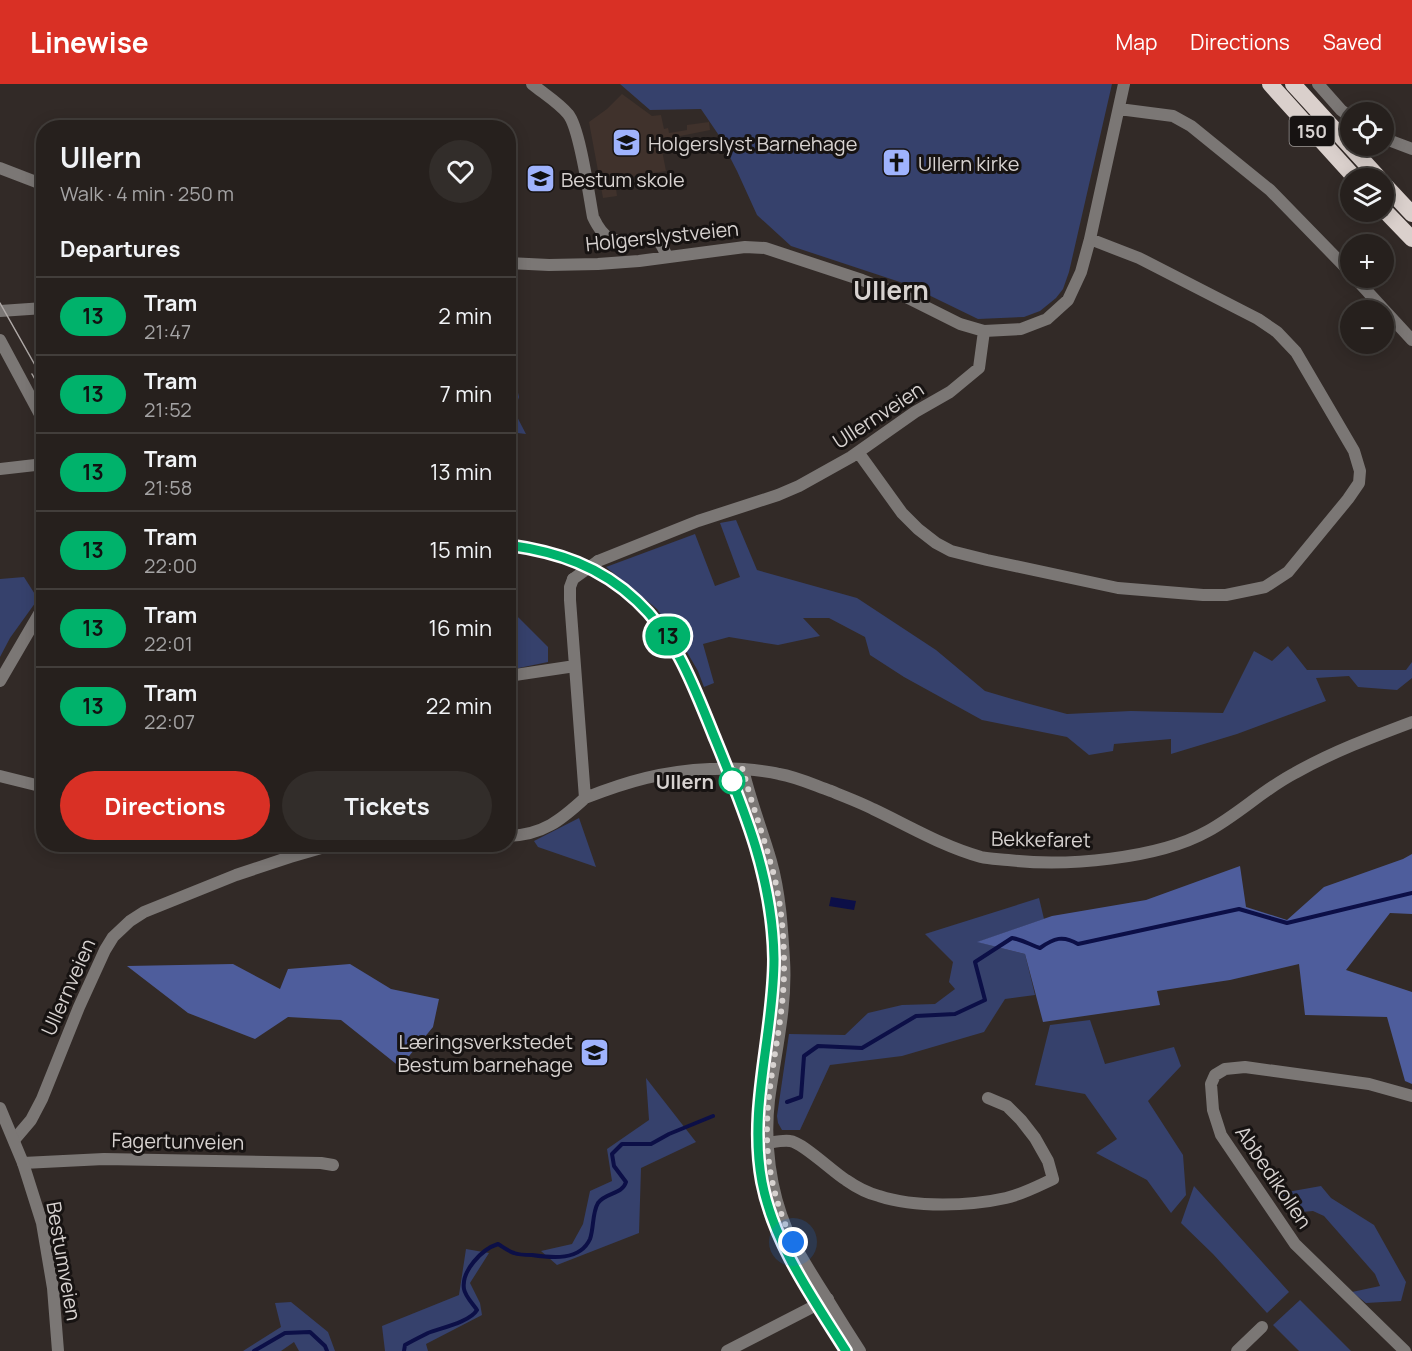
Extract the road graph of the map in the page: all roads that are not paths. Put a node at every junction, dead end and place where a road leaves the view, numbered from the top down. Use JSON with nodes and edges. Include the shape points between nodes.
{"nodes":[{"id":1,"x":532,"y":84,"type":"edge"},
{"id":2,"x":1124,"y":84,"type":"edge"},
{"id":3,"x":1270,"y":84,"type":"edge"},
{"id":4,"x":1293,"y":84,"type":"edge"},
{"id":5,"x":1318,"y":84,"type":"edge"},
{"id":6,"x":1119,"y":109,"type":"junction"},
{"id":7,"x":1340,"y":109,"type":"edge"},
{"id":8,"x":1394,"y":142,"type":"edge"},
{"id":9,"x":1412,"y":149,"type":"edge"},
{"id":10,"x":0,"y":168,"type":"edge"},
{"id":11,"x":1345,"y":168,"type":"edge"},
{"id":12,"x":1370,"y":168,"type":"edge"},
{"id":13,"x":36,"y":182,"type":"edge"},
{"id":14,"x":1394,"y":195,"type":"edge"},
{"id":15,"x":1412,"y":214,"type":"edge"},
{"id":16,"x":1394,"y":220,"type":"edge"},
{"id":17,"x":1090,"y":239,"type":"junction"},
{"id":18,"x":1412,"y":239,"type":"edge"},
{"id":19,"x":667,"y":257,"type":"junction"},
{"id":20,"x":1340,"y":262,"type":"edge"},
{"id":21,"x":516,"y":263,"type":"edge"},
{"id":22,"x":1364,"y":288,"type":"edge"},
{"id":23,"x":36,"y":309,"type":"edge"},
{"id":24,"x":0,"y":311,"type":"edge"},
{"id":25,"x":984,"y":331,"type":"junction"},
{"id":26,"x":0,"y":340,"type":"edge"},
{"id":27,"x":1412,"y":340,"type":"edge"},
{"id":28,"x":36,"y":407,"type":"edge"},
{"id":29,"x":858,"y":452,"type":"junction"},
{"id":30,"x":36,"y":465,"type":"edge"},
{"id":31,"x":0,"y":469,"type":"edge"},
{"id":32,"x":36,"y":619,"type":"edge"},
{"id":33,"x":575,"y":666,"type":"junction"},
{"id":34,"x":516,"y":675,"type":"edge"},
{"id":35,"x":0,"y":681,"type":"edge"},
{"id":36,"x":1412,"y":722,"type":"edge"},
{"id":37,"x":743,"y":769,"type":"junction"},
{"id":38,"x":0,"y":776,"type":"edge"},
{"id":39,"x":36,"y":785,"type":"edge"},
{"id":40,"x":585,"y":798,"type":"junction"},
{"id":41,"x":516,"y":836,"type":"edge"},
{"id":42,"x":307,"y":852,"type":"edge"},
{"id":43,"x":1412,"y":1096,"type":"edge"},
{"id":44,"x":988,"y":1098,"type":"dead end"},
{"id":45,"x":0,"y":1108,"type":"edge"},
{"id":46,"x":14,"y":1140,"type":"junction"},
{"id":47,"x":767,"y":1143,"type":"junction"},
{"id":48,"x":23,"y":1163,"type":"junction"},
{"id":49,"x":333,"y":1165,"type":"dead end"},
{"id":50,"x":828,"y":1299,"type":"junction"},
{"id":51,"x":1262,"y":1327,"type":"dead end"},
{"id":52,"x":56,"y":1351,"type":"edge"},
{"id":53,"x":727,"y":1351,"type":"edge"},
{"id":54,"x":860,"y":1351,"type":"edge"},
{"id":55,"x":1238,"y":1351,"type":"edge"},
{"id":56,"x":1405,"y":1351,"type":"edge"}],
"edges":[{"from":1,"to":19,"type":"street","via":[[568,113],[573,122],[593,218],[599,229],[619,242],[655,239]]},
{"from":2,"to":6,"type":"street"},
{"from":3,"to":11,"type":"highway","number":"150"},
{"from":4,"to":12,"type":"highway","number":"150"},
{"from":5,"to":7,"type":"street"},
{"from":6,"to":17,"type":"street"},
{"from":6,"to":20,"type":"street","via":[[1173,116],[1191,126],[1270,190]]},
{"from":8,"to":9,"type":"street"},
{"from":10,"to":13,"type":"street"},
{"from":14,"to":15,"type":"highway"},
{"from":16,"to":18,"type":"highway"},
{"from":17,"to":25,"type":"street","via":[[1082,272],[1068,300],[1047,319],[1021,329]]},
{"from":17,"to":29,"type":"street","via":[[1139,258],[1250,315],[1296,352],[1354,451],[1360,471],[1359,483],[1348,499],[1288,572],[1264,587],[1203,595],[1118,588],[951,551],[902,513]]},
{"from":19,"to":21,"type":"street","name":"Holgerslystveien","via":[[569,265]]},
{"from":19,"to":25,"type":"street","name":"Holgerslystveien","via":[[765,248],[862,280]]},
{"from":22,"to":27,"type":"street"},
{"from":23,"to":24,"type":"street"},
{"from":25,"to":29,"type":"street","name":"Ullernveien","via":[[979,368],[950,392]]},
{"from":26,"to":28,"type":"street"},
{"from":29,"to":33,"type":"street","name":"Ullernveien","bridge":true,"via":[[799,486],[598,561],[573,579],[570,600]]},
{"from":30,"to":31,"type":"street"},
{"from":32,"to":35,"type":"street"},
{"from":33,"to":34,"type":"street"},
{"from":33,"to":40,"type":"street","name":"Ullernveien"},
{"from":36,"to":37,"type":"street","name":"Bekkefaret","via":[[1294,773],[1189,840],[1163,849],[1091,861],[1020,862],[983,857],[945,845],[870,807],[809,783],[778,773]]},
{"from":37,"to":40,"type":"street","name":"Bekkefaret","via":[[684,770],[650,776]]},
{"from":37,"to":47,"type":"street","via":[[775,881],[784,963],[783,1007]]},
{"from":38,"to":39,"type":"street"},
{"from":40,"to":41,"type":"street","via":[[547,828]]},
{"from":42,"to":46,"type":"street","name":"Ullernveien","via":[[236,875],[144,912],[113,937],[79,1007],[39,1106]]},
{"from":43,"to":56,"type":"street","name":"Abbedikollen","via":[[1370,1084],[1245,1067],[1224,1069],[1211,1084],[1213,1110],[1221,1135],[1295,1244]]},
{"from":44,"to":47,"type":"street","via":[[1007,1106],[1021,1120],[1048,1161],[1053,1179],[1006,1198],[951,1204],[901,1201],[880,1197],[845,1180],[791,1141]]},
{"from":45,"to":46,"type":"street","name":"Bestumveien"},
{"from":46,"to":48,"type":"street","name":"Bestumveien"},
{"from":47,"to":50,"type":"street","via":[[778,1205],[787,1230]]},
{"from":48,"to":49,"type":"street","name":"Fagertunveien","via":[[104,1159]]},
{"from":48,"to":52,"type":"street","name":"Bestumveien","via":[[42,1223],[53,1288]]},
{"from":50,"to":53,"type":"street"},
{"from":50,"to":54,"type":"street"},
{"from":51,"to":55,"type":"street"}]}
